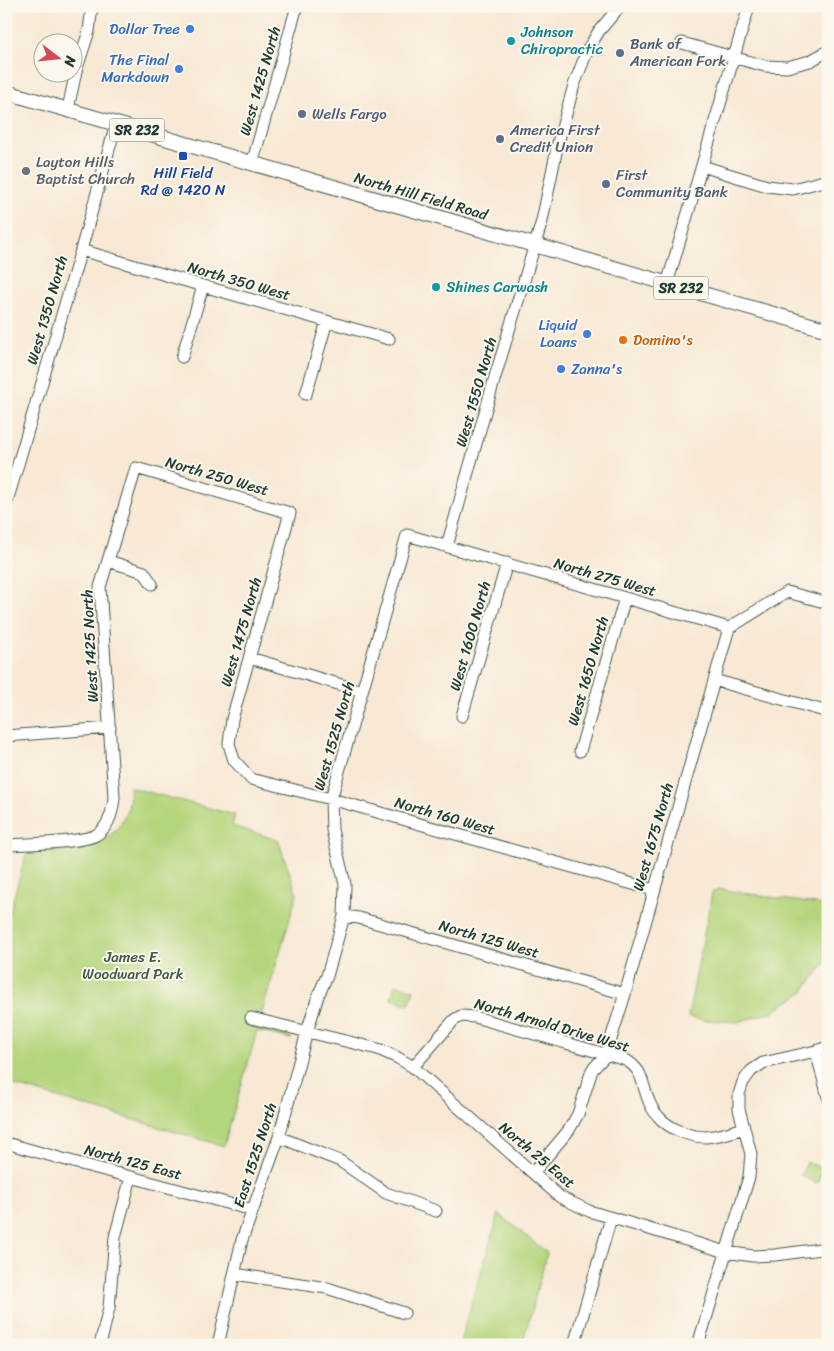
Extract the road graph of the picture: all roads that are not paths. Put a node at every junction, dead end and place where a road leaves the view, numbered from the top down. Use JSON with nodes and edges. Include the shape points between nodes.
{"nodes":[{"id":1,"x":92,"y":6,"type":"edge"},
{"id":2,"x":297,"y":6,"type":"edge"},
{"id":3,"x":620,"y":6,"type":"edge"},
{"id":4,"x":749,"y":6,"type":"edge"},
{"id":5,"x":682,"y":42,"type":"dead end"},
{"id":6,"x":828,"y":51,"type":"edge"},
{"id":7,"x":734,"y":57,"type":"junction"},
{"id":8,"x":6,"y":92,"type":"edge"},
{"id":9,"x":68,"y":109,"type":"junction"},
{"id":10,"x":116,"y":124,"type":"junction"},
{"id":11,"x":252,"y":164,"type":"junction"},
{"id":12,"x":702,"y":166,"type":"junction"},
{"id":13,"x":828,"y":179,"type":"edge"},
{"id":14,"x":535,"y":245,"type":"junction"},
{"id":15,"x":81,"y":250,"type":"junction"},
{"id":16,"x":667,"y":284,"type":"junction"},
{"id":17,"x":203,"y":286,"type":"junction"},
{"id":18,"x":327,"y":321,"type":"junction"},
{"id":19,"x":828,"y":330,"type":"edge"},
{"id":20,"x":389,"y":340,"type":"dead end"},
{"id":21,"x":182,"y":357,"type":"dead end"},
{"id":22,"x":306,"y":394,"type":"dead end"},
{"id":23,"x":136,"y":468,"type":"joint"},
{"id":24,"x":6,"y":505,"type":"edge"},
{"id":25,"x":290,"y":513,"type":"joint"},
{"id":26,"x":407,"y":536,"type":"joint"},
{"id":27,"x":447,"y":546,"type":"junction"},
{"id":28,"x":108,"y":561,"type":"junction"},
{"id":29,"x":507,"y":563,"type":"junction"},
{"id":30,"x":152,"y":584,"type":"dead end"},
{"id":31,"x":625,"y":598,"type":"junction"},
{"id":32,"x":828,"y":603,"type":"edge"},
{"id":33,"x":729,"y":628,"type":"junction"},
{"id":34,"x":250,"y":658,"type":"junction"},
{"id":35,"x":714,"y":680,"type":"junction"},
{"id":36,"x":362,"y":691,"type":"junction"},
{"id":37,"x":828,"y":712,"type":"edge"},
{"id":38,"x":462,"y":716,"type":"dead end"},
{"id":39,"x":110,"y":728,"type":"junction"},
{"id":40,"x":6,"y":736,"type":"edge"},
{"id":41,"x":580,"y":751,"type":"dead end"},
{"id":42,"x":234,"y":760,"type":"joint"},
{"id":43,"x":331,"y":800,"type":"junction"},
{"id":44,"x":6,"y":845,"type":"edge"},
{"id":45,"x":654,"y":890,"type":"junction"},
{"id":46,"x":344,"y":916,"type":"junction"},
{"id":47,"x":327,"y":976,"type":"joint"},
{"id":48,"x":625,"y":994,"type":"junction"},
{"id":49,"x":251,"y":1018,"type":"dead end"},
{"id":50,"x":307,"y":1032,"type":"junction"},
{"id":51,"x":828,"y":1047,"type":"edge"},
{"id":52,"x":816,"y":1051,"type":"junction"},
{"id":53,"x":606,"y":1054,"type":"junction"},
{"id":54,"x":413,"y":1067,"type":"junction"},
{"id":55,"x":828,"y":1097,"type":"edge"},
{"id":56,"x":744,"y":1128,"type":"junction"},
{"id":57,"x":279,"y":1137,"type":"junction"},
{"id":58,"x":6,"y":1143,"type":"edge"},
{"id":59,"x":533,"y":1173,"type":"junction"},
{"id":60,"x":132,"y":1177,"type":"junction"},
{"id":61,"x":252,"y":1210,"type":"junction"},
{"id":62,"x":436,"y":1211,"type":"dead end"},
{"id":63,"x":611,"y":1218,"type":"junction"},
{"id":64,"x":828,"y":1248,"type":"edge"},
{"id":65,"x":726,"y":1252,"type":"junction"},
{"id":66,"x":234,"y":1274,"type":"junction"},
{"id":67,"x":404,"y":1313,"type":"dead end"},
{"id":68,"x":100,"y":1345,"type":"edge"},
{"id":69,"x":218,"y":1345,"type":"edge"},
{"id":70,"x":574,"y":1345,"type":"edge"},
{"id":71,"x":698,"y":1345,"type":"edge"}],
"edges":[{"from":1,"to":9,"type":"street","via":[[89,31]]},
{"from":2,"to":11,"type":"street","name":"West 1425 North"},
{"from":3,"to":14,"type":"street","name":"West 1550 North","via":[[588,49],[574,85]]},
{"from":4,"to":7,"type":"street"},
{"from":5,"to":7,"type":"street"},
{"from":6,"to":7,"type":"street","via":[[810,61],[787,67],[765,66]]},
{"from":7,"to":12,"type":"street"},
{"from":8,"to":9,"type":"main road","name":"North Hill Field Road","number":"SR 232"},
{"from":9,"to":10,"type":"main road","name":"North Hill Field Road","number":"SR 232"},
{"from":10,"to":11,"type":"main road","name":"North Hill Field Road","number":"SR 232"},
{"from":10,"to":15,"type":"street","name":"West 1350 North"},
{"from":11,"to":14,"type":"main road","name":"North Hill Field Road","number":"SR 232"},
{"from":12,"to":13,"type":"street","via":[[767,186],[793,189]]},
{"from":12,"to":16,"type":"street"},
{"from":14,"to":16,"type":"main road","name":"North Hill Field Road","number":"SR 232"},
{"from":14,"to":27,"type":"street","name":"West 1550 North"},
{"from":15,"to":17,"type":"street","name":"North 350 West"},
{"from":15,"to":24,"type":"street","name":"West 1350 North"},
{"from":16,"to":19,"type":"main road","name":"North Hill Field Road","number":"SR 232"},
{"from":17,"to":18,"type":"street","name":"North 350 West"},
{"from":17,"to":21,"type":"street"},
{"from":18,"to":20,"type":"street","name":"North 350 West"},
{"from":18,"to":22,"type":"street"},
{"from":23,"to":25,"type":"street","name":"North 250 West"},
{"from":23,"to":28,"type":"street","name":"West 1425 North"},
{"from":25,"to":34,"type":"street","name":"West 1475 North"},
{"from":26,"to":27,"type":"street","name":"North 275 West"},
{"from":26,"to":36,"type":"street","name":"West 1525 North"},
{"from":27,"to":29,"type":"street","name":"North 275 West"},
{"from":28,"to":30,"type":"street","via":[[144,572]]},
{"from":28,"to":39,"type":"street","name":"West 1425 North","via":[[100,587]]},
{"from":29,"to":31,"type":"street","name":"North 275 West"},
{"from":29,"to":38,"type":"street","name":"West 1600 North"},
{"from":31,"to":33,"type":"street","name":"North 275 West"},
{"from":31,"to":41,"type":"street","name":"West 1650 North"},
{"from":32,"to":33,"type":"street","via":[[787,592]]},
{"from":33,"to":35,"type":"street","name":"West 1675 North"},
{"from":34,"to":36,"type":"street"},
{"from":34,"to":42,"type":"street","name":"West 1475 North","via":[[231,727],[229,744]]},
{"from":35,"to":37,"type":"street"},
{"from":35,"to":45,"type":"street","name":"West 1675 North"},
{"from":36,"to":43,"type":"street","name":"West 1525 North"},
{"from":39,"to":40,"type":"street"},
{"from":39,"to":44,"type":"street","name":"West 1425 North","via":[[114,797],[112,812],[105,826],[96,835],[80,840]]},
{"from":42,"to":43,"type":"street","name":"North 160 West","via":[[251,779]]},
{"from":43,"to":45,"type":"street","name":"North 160 West"},
{"from":43,"to":46,"type":"street","name":"West 1525 North","via":[[332,830],[345,884]]},
{"from":45,"to":48,"type":"street","name":"West 1675 North"},
{"from":46,"to":47,"type":"street","name":"West 1525 North"},
{"from":46,"to":48,"type":"street","name":"North 125 West"},
{"from":47,"to":50,"type":"street","name":"East 1525 North"},
{"from":48,"to":53,"type":"street","name":"West 1675 North"},
{"from":49,"to":50,"type":"street","name":"North 25 East"},
{"from":50,"to":54,"type":"street","name":"North 25 East","via":[[378,1049]]},
{"from":50,"to":57,"type":"street","name":"East 1525 North"},
{"from":51,"to":52,"type":"street"},
{"from":52,"to":55,"type":"street"},
{"from":52,"to":56,"type":"street","via":[[763,1063],[751,1071],[739,1094]]},
{"from":53,"to":54,"type":"street","name":"North Arnold Drive West","via":[[475,1017],[461,1016]]},
{"from":53,"to":56,"type":"street","name":"North Arnold Drive West","via":[[635,1066],[658,1116],[670,1126],[708,1137]]},
{"from":53,"to":59,"type":"street","via":[[592,1070],[578,1114],[569,1130]]},
{"from":54,"to":59,"type":"street","name":"North 25 East"},
{"from":56,"to":65,"type":"street","via":[[751,1154],[749,1177]]},
{"from":57,"to":61,"type":"street","name":"East 1525 North"},
{"from":57,"to":62,"type":"street","via":[[340,1161],[386,1193]]},
{"from":58,"to":60,"type":"street","name":"North 125 East"},
{"from":59,"to":63,"type":"street","name":"North 25 East","via":[[560,1197]]},
{"from":60,"to":61,"type":"street","name":"North 125 East"},
{"from":60,"to":68,"type":"street","via":[[115,1237],[109,1308]]},
{"from":61,"to":66,"type":"street","name":"East 1525 North"},
{"from":63,"to":65,"type":"street","name":"North 25 East"},
{"from":63,"to":70,"type":"street"},
{"from":64,"to":65,"type":"street","name":"North 25 East","via":[[753,1256]]},
{"from":65,"to":71,"type":"street"},
{"from":66,"to":67,"type":"street","via":[[327,1288]]},
{"from":66,"to":69,"type":"street","name":"East 1525 North"}]}
